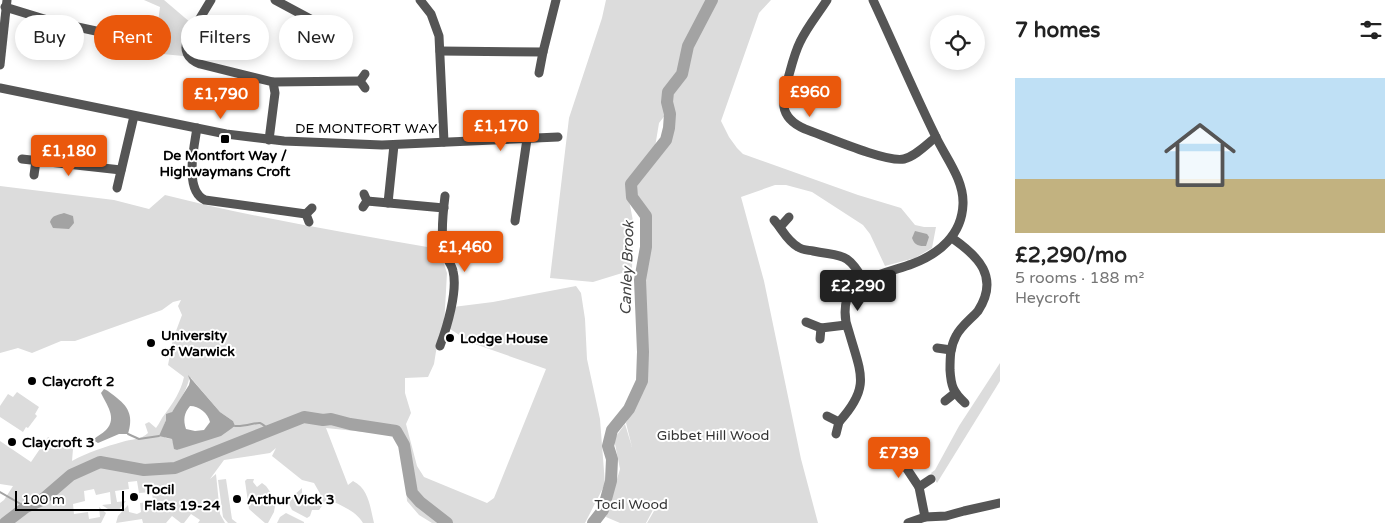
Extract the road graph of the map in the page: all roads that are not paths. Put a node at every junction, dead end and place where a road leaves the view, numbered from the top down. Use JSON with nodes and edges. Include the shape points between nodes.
{"nodes":[{"id":1,"x":211,"y":0,"type":"edge"},
{"id":2,"x":275,"y":0,"type":"edge"},
{"id":3,"x":420,"y":0,"type":"edge"},
{"id":4,"x":556,"y":0,"type":"edge"},
{"id":5,"x":827,"y":0,"type":"edge"},
{"id":6,"x":873,"y":0,"type":"edge"},
{"id":7,"x":6,"y":3,"type":"edge"},
{"id":8,"x":303,"y":15,"type":"edge"},
{"id":9,"x":94,"y":31,"type":"edge"},
{"id":10,"x":440,"y":51,"type":"junction"},
{"id":11,"x":543,"y":52,"type":"junction"},
{"id":12,"x":0,"y":65,"type":"edge"},
{"id":13,"x":539,"y":73,"type":"dead end"},
{"id":14,"x":364,"y":81,"type":"dead end"},
{"id":15,"x":273,"y":82,"type":"junction"},
{"id":16,"x":0,"y":88,"type":"edge"},
{"id":17,"x":134,"y":116,"type":"junction"},
{"id":18,"x":197,"y":128,"type":"junction"},
{"id":19,"x":558,"y":137,"type":"dead end"},
{"id":20,"x":936,"y":137,"type":"junction"},
{"id":21,"x":527,"y":139,"type":"junction"},
{"id":22,"x":269,"y":140,"type":"junction"},
{"id":23,"x":444,"y":142,"type":"junction"},
{"id":24,"x":394,"y":145,"type":"junction"},
{"id":25,"x":22,"y":159,"type":"dead end"},
{"id":26,"x":36,"y":161,"type":"junction"},
{"id":27,"x":121,"y":170,"type":"junction"},
{"id":28,"x":34,"y":175,"type":"dead end"},
{"id":29,"x":117,"y":188,"type":"dead end"},
{"id":30,"x":445,"y":196,"type":"dead end"},
{"id":31,"x":365,"y":201,"type":"dead end"},
{"id":32,"x":388,"y":203,"type":"junction"},
{"id":33,"x":444,"y":208,"type":"junction"},
{"id":34,"x":309,"y":215,"type":"dead end"},
{"id":35,"x":789,"y":217,"type":"dead end"},
{"id":36,"x":515,"y":224,"type":"dead end"},
{"id":37,"x":952,"y":238,"type":"junction"},
{"id":38,"x":864,"y":281,"type":"junction"},
{"id":39,"x":806,"y":322,"type":"dead end"},
{"id":40,"x":846,"y":325,"type":"junction"},
{"id":41,"x":821,"y":328,"type":"junction"},
{"id":42,"x":820,"y":339,"type":"dead end"},
{"id":43,"x":440,"y":346,"type":"dead end"},
{"id":44,"x":937,"y":348,"type":"dead end"},
{"id":45,"x":951,"y":350,"type":"junction"},
{"id":46,"x":954,"y":393,"type":"junction"},
{"id":47,"x":945,"y":402,"type":"dead end"},
{"id":48,"x":965,"y":403,"type":"dead end"},
{"id":49,"x":827,"y":416,"type":"dead end"},
{"id":50,"x":839,"y":422,"type":"junction"},
{"id":51,"x":836,"y":434,"type":"dead end"},
{"id":52,"x":903,"y":460,"type":"dead end"},
{"id":53,"x":931,"y":479,"type":"dead end"},
{"id":54,"x":919,"y":487,"type":"junction"},
{"id":55,"x":1000,"y":503,"type":"edge"},
{"id":56,"x":925,"y":517,"type":"junction"},
{"id":57,"x":908,"y":523,"type":"edge"}],
"edges":[{"from":1,"to":15,"type":"street","via":[[186,43],[188,57],[200,64]]},
{"from":2,"to":8,"type":"street"},
{"from":3,"to":10,"type":"street","via":[[436,24]]},
{"from":4,"to":11,"type":"street"},
{"from":5,"to":20,"type":"street","via":[[796,51],[782,96],[788,116],[805,129],[888,158],[906,159]]},
{"from":6,"to":20,"type":"street"},
{"from":7,"to":9,"type":"street","via":[[54,22]]},
{"from":7,"to":12,"type":"street"},
{"from":10,"to":11,"type":"street"},
{"from":10,"to":23,"type":"street"},
{"from":11,"to":13,"type":"street"},
{"from":14,"to":15,"type":"street"},
{"from":15,"to":22,"type":"street"},
{"from":16,"to":17,"type":"street","name":"DE MONTFORT WAY"},
{"from":17,"to":18,"type":"street","name":"DE MONTFORT WAY"},
{"from":17,"to":27,"type":"street"},
{"from":18,"to":22,"type":"street","name":"DE MONTFORT WAY"},
{"from":18,"to":34,"type":"street","via":[[192,168],[194,189],[200,198]]},
{"from":19,"to":21,"type":"street","name":"DE MONTFORT WAY"},
{"from":20,"to":37,"type":"street","via":[[962,189],[962,212]]},
{"from":21,"to":23,"type":"street","name":"DE MONTFORT WAY"},
{"from":21,"to":36,"type":"street"},
{"from":22,"to":24,"type":"street","name":"DE MONTFORT WAY"},
{"from":23,"to":24,"type":"street","name":"DE MONTFORT WAY"},
{"from":24,"to":32,"type":"street"},
{"from":25,"to":26,"type":"street"},
{"from":26,"to":27,"type":"street"},
{"from":26,"to":28,"type":"street"},
{"from":27,"to":29,"type":"street"},
{"from":30,"to":33,"type":"street"},
{"from":31,"to":32,"type":"street"},
{"from":32,"to":33,"type":"street"},
{"from":33,"to":43,"type":"street","via":[[443,243],[453,271],[456,298]]},
{"from":35,"to":38,"type":"street","via":[[777,223],[798,247],[839,254],[857,269]]},
{"from":37,"to":38,"type":"street","via":[[932,255]]},
{"from":37,"to":45,"type":"street","via":[[980,260],[989,282],[984,302],[956,335]]},
{"from":38,"to":40,"type":"street","via":[[848,297]]},
{"from":39,"to":41,"type":"street"},
{"from":40,"to":41,"type":"street"},
{"from":40,"to":50,"type":"street","via":[[861,380],[856,402]]},
{"from":41,"to":42,"type":"street"},
{"from":44,"to":45,"type":"street"},
{"from":45,"to":46,"type":"street"},
{"from":46,"to":47,"type":"street"},
{"from":46,"to":48,"type":"street"},
{"from":49,"to":50,"type":"street"},
{"from":50,"to":51,"type":"street"},
{"from":52,"to":54,"type":"street"},
{"from":53,"to":54,"type":"street"},
{"from":54,"to":56,"type":"street"},
{"from":55,"to":56,"type":"street","via":[[946,516]]},
{"from":56,"to":57,"type":"street"}]}
